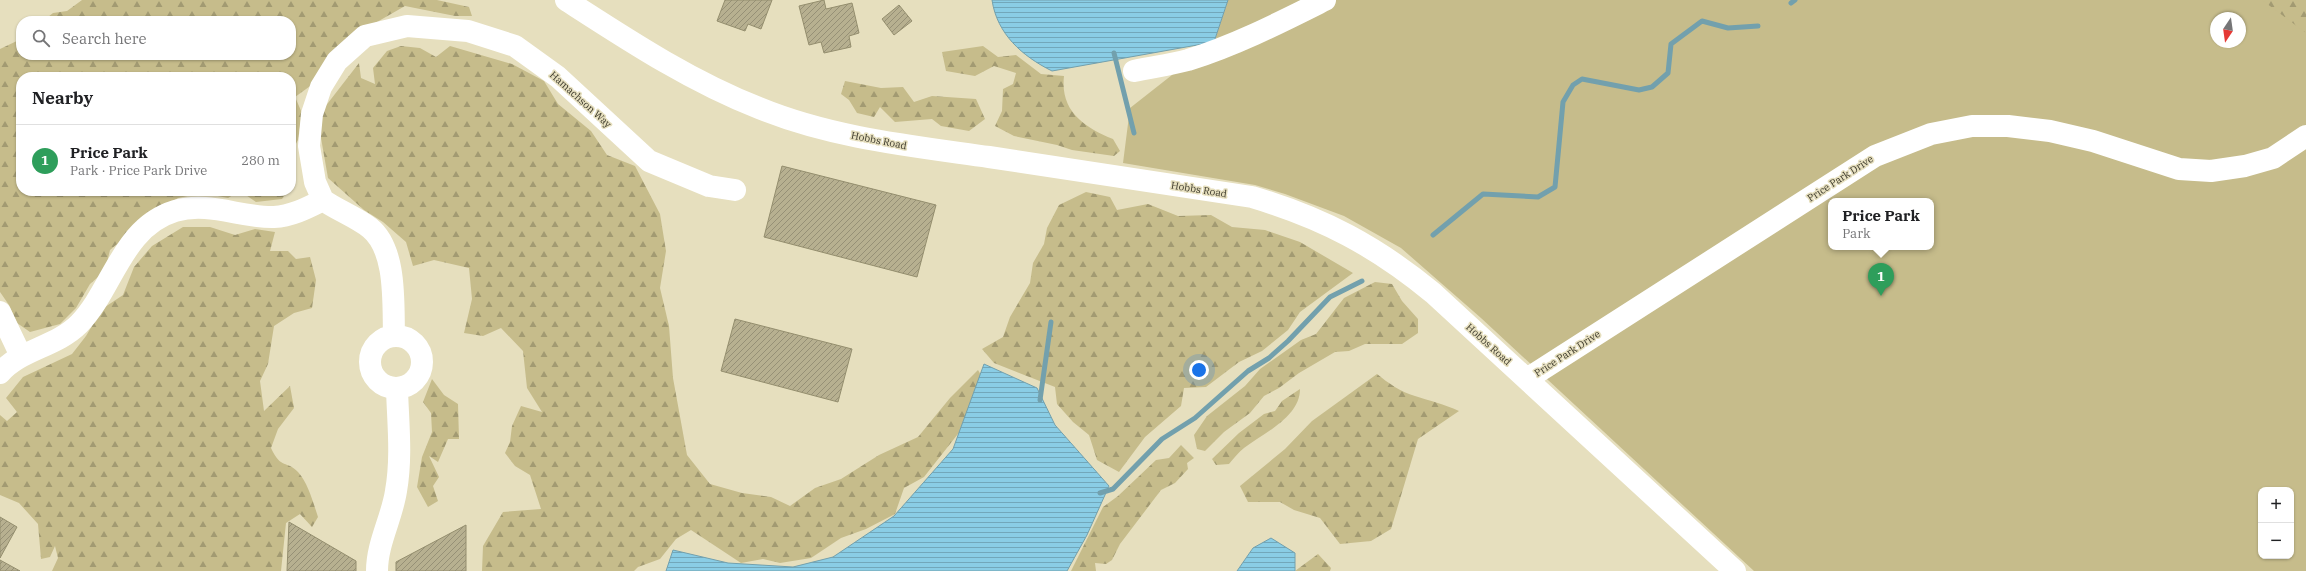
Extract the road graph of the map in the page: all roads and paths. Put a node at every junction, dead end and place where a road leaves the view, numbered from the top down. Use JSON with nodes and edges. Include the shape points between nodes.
{"nodes":[{"id":1,"x":566,"y":0,"type":"edge"},
{"id":2,"x":1325,"y":0,"type":"edge"},
{"id":3,"x":1134,"y":71,"type":"dead end"},
{"id":4,"x":2306,"y":136,"type":"edge"},
{"id":5,"x":735,"y":190,"type":"dead end"},
{"id":6,"x":323,"y":200,"type":"junction"},
{"id":7,"x":0,"y":312,"type":"edge"},
{"id":8,"x":394,"y":335,"type":"junction"},
{"id":9,"x":21,"y":356,"type":"junction"},
{"id":10,"x":0,"y":373,"type":"edge"},
{"id":11,"x":1527,"y":379,"type":"junction"},
{"id":12,"x":397,"y":389,"type":"junction"},
{"id":13,"x":377,"y":571,"type":"edge"},
{"id":14,"x":1735,"y":571,"type":"edge"}],
"edges":[{"from":1,"to":11,"type":"street","name":"Hobbs Road","via":[[665,63],[700,82],[759,109],[823,129],[890,144],[1252,197],[1295,210],[1350,235],[1412,275]]},
{"from":2,"to":3,"type":"street","via":[[1237,42],[1187,60]]},
{"from":4,"to":11,"type":"street","name":"Price Park Drive","via":[[2273,158],[2245,166],[2211,171],[2179,169],[2093,141],[2050,131],[2008,126],[1972,126],[1931,134],[1875,156]]},
{"from":5,"to":6,"type":"street","name":"Hamachson Way","via":[[703,184],[649,161],[558,77],[514,46],[468,31],[408,26],[365,36],[337,61],[320,87],[312,114],[309,146],[313,176]]},
{"from":6,"to":8,"type":"street","via":[[370,228],[385,247],[393,300]]},
{"from":6,"to":9,"type":"street","via":[[299,212],[274,217],[211,208],[192,208],[163,216],[152,223],[125,251],[79,323],[54,343]]},
{"from":7,"to":9,"type":"street"},
{"from":8,"to":12,"type":"street","via":[[380,340],[374,346],[370,362],[375,378]]},
{"from":8,"to":12,"type":"street","via":[[413,341],[422,357],[423,366],[414,382]]},
{"from":9,"to":10,"type":"street"},
{"from":11,"to":14,"type":"street","name":"Hobbs Road"},
{"from":12,"to":13,"type":"street","via":[[400,450],[396,492],[377,556]]}]}
